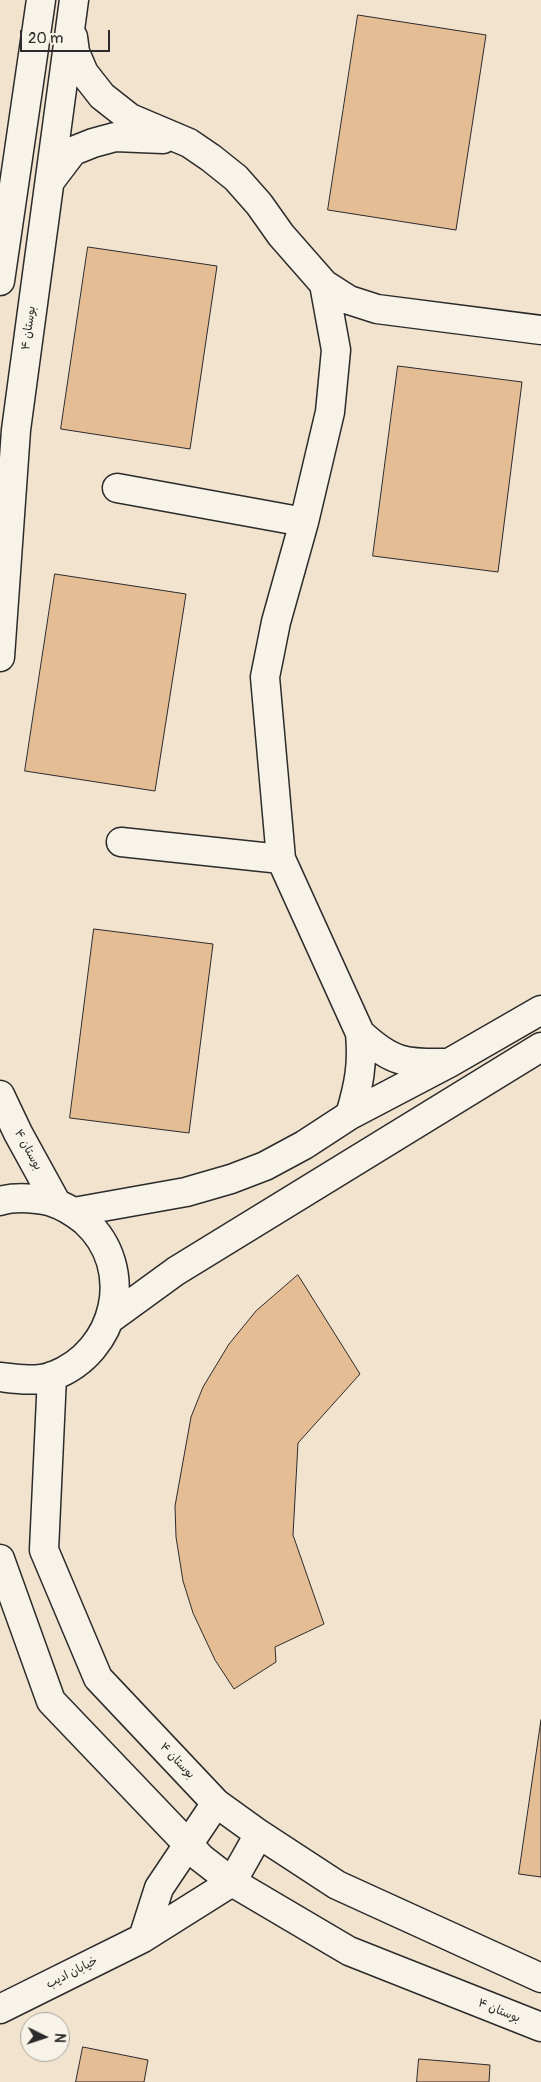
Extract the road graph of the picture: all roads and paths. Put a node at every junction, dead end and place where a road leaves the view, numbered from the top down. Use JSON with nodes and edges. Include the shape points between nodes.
{"nodes":[{"id":1,"x":41,"y":0,"type":"edge"},
{"id":2,"x":73,"y":13,"type":"edge"},
{"id":3,"x":189,"y":143,"type":"junction"},
{"id":4,"x":49,"y":182,"type":"junction"},
{"id":5,"x":0,"y":281,"type":"edge"},
{"id":6,"x":324,"y":284,"type":"junction"},
{"id":7,"x":541,"y":330,"type":"edge"},
{"id":8,"x":117,"y":488,"type":"dead end"},
{"id":9,"x":304,"y":522,"type":"junction"},
{"id":10,"x":0,"y":657,"type":"edge"},
{"id":11,"x":121,"y":842,"type":"dead end"},
{"id":12,"x":281,"y":860,"type":"junction"},
{"id":13,"x":541,"y":1010,"type":"edge"},
{"id":14,"x":360,"y":1033,"type":"junction"},
{"id":15,"x":541,"y":1046,"type":"edge"},
{"id":16,"x":449,"y":1063,"type":"junction"},
{"id":17,"x":0,"y":1095,"type":"edge"},
{"id":18,"x":350,"y":1115,"type":"junction"},
{"id":19,"x":0,"y":1201,"type":"edge"},
{"id":20,"x":66,"y":1208,"type":"junction"},
{"id":21,"x":110,"y":1319,"type":"junction"},
{"id":22,"x":52,"y":1376,"type":"junction"},
{"id":23,"x":0,"y":1377,"type":"edge"},
{"id":24,"x":0,"y":1559,"type":"edge"},
{"id":25,"x":216,"y":1803,"type":"junction"},
{"id":26,"x":259,"y":1834,"type":"junction"},
{"id":27,"x":188,"y":1846,"type":"junction"},
{"id":28,"x":232,"y":1882,"type":"junction"},
{"id":29,"x":143,"y":1938,"type":"junction"},
{"id":30,"x":541,"y":1978,"type":"edge"},
{"id":31,"x":0,"y":2009,"type":"edge"},
{"id":32,"x":541,"y":2027,"type":"edge"}],
"edges":[{"from":1,"to":5,"type":"street"},
{"from":2,"to":3,"type":"street","via":[[75,52],[84,73],[102,96],[130,118]]},
{"from":2,"to":4,"type":"street","name":"بوستان ۴"},
{"from":3,"to":4,"type":"street","via":[[115,137],[93,143],[73,151]]},
{"from":3,"to":6,"type":"street","via":[[236,178]]},
{"from":4,"to":10,"type":"street","name":"بوستان ۴","via":[[16,430]]},
{"from":6,"to":7,"type":"street","via":[[349,300],[377,308]]},
{"from":6,"to":9,"type":"street","via":[[336,350],[331,403]]},
{"from":8,"to":9,"type":"street"},
{"from":9,"to":12,"type":"street","via":[[276,622],[265,677]]},
{"from":11,"to":12,"type":"street"},
{"from":12,"to":14,"type":"street"},
{"from":13,"to":16,"type":"street"},
{"from":14,"to":16,"type":"street","via":[[378,1050],[397,1060],[417,1064]]},
{"from":14,"to":18,"type":"street","via":[[361,1074]]},
{"from":15,"to":21,"type":"street","via":[[176,1271]]},
{"from":16,"to":18,"type":"street"},
{"from":17,"to":20,"type":"street","name":"بوستان ۴","via":[[18,1133]]},
{"from":18,"to":20,"type":"street","via":[[265,1166],[231,1179],[186,1192]]},
{"from":19,"to":20,"type":"street","via":[[33,1198]]},
{"from":20,"to":21,"type":"street","via":[[92,1228],[106,1248],[114,1271],[115,1296]]},
{"from":21,"to":22,"type":"street","via":[[97,1344],[77,1364]]},
{"from":22,"to":23,"type":"street","via":[[24,1380]]},
{"from":22,"to":25,"type":"street","name":"بوستان ۴","via":[[44,1550],[98,1678]]},
{"from":24,"to":27,"type":"street","name":"بوستان ۴","via":[[50,1701]]},
{"from":25,"to":26,"type":"street","name":"بوستان ۴"},
{"from":25,"to":27,"type":"street"},
{"from":26,"to":28,"type":"street"},
{"from":26,"to":30,"type":"street","name":"بوستان ۴","via":[[337,1885]]},
{"from":27,"to":28,"type":"street","name":"بوستان ۴"},
{"from":27,"to":29,"type":"street","via":[[159,1888]]},
{"from":28,"to":29,"type":"street","name":"خیابان ادیب"},
{"from":28,"to":32,"type":"street","name":"بوستان ۴","via":[[349,1951]]},
{"from":29,"to":31,"type":"street","name":"خیابان ادیب"}]}
